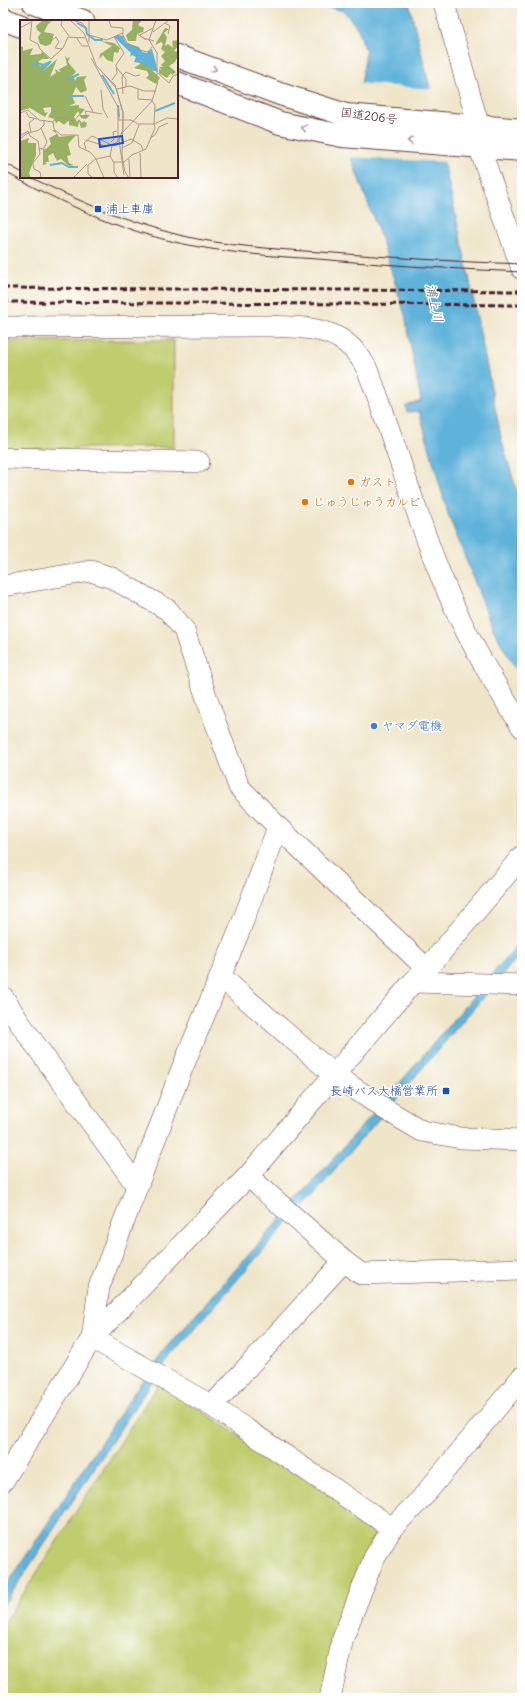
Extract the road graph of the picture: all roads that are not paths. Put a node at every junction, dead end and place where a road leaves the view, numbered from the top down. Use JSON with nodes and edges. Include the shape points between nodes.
{"nodes":[{"id":1,"x":34,"y":3,"type":"edge"},
{"id":2,"x":444,"y":3,"type":"edge"},
{"id":3,"x":3,"y":19,"type":"edge"},
{"id":4,"x":80,"y":20,"type":"edge"},
{"id":5,"x":20,"y":26,"type":"edge"},
{"id":6,"x":178,"y":56,"type":"edge"},
{"id":7,"x":178,"y":83,"type":"edge"},
{"id":8,"x":522,"y":130,"type":"edge"},
{"id":9,"x":446,"y":134,"type":"junction"},
{"id":10,"x":479,"y":137,"type":"junction"},
{"id":11,"x":522,"y":150,"type":"edge"},
{"id":12,"x":522,"y":269,"type":"edge"},
{"id":13,"x":3,"y":327,"type":"edge"},
{"id":14,"x":3,"y":458,"type":"edge"},
{"id":15,"x":199,"y":462,"type":"dead end"},
{"id":16,"x":3,"y":586,"type":"edge"},
{"id":17,"x":522,"y":727,"type":"edge"},
{"id":18,"x":278,"y":827,"type":"junction"},
{"id":19,"x":522,"y":856,"type":"edge"},
{"id":20,"x":220,"y":976,"type":"junction"},
{"id":21,"x":420,"y":976,"type":"junction"},
{"id":22,"x":522,"y":985,"type":"edge"},
{"id":23,"x":3,"y":997,"type":"edge"},
{"id":24,"x":333,"y":1074,"type":"junction"},
{"id":25,"x":522,"y":1140,"type":"edge"},
{"id":26,"x":248,"y":1176,"type":"junction"},
{"id":27,"x":137,"y":1186,"type":"junction"},
{"id":28,"x":344,"y":1261,"type":"junction"},
{"id":29,"x":522,"y":1269,"type":"edge"},
{"id":30,"x":92,"y":1338,"type":"junction"},
{"id":31,"x":522,"y":1377,"type":"edge"},
{"id":32,"x":212,"y":1406,"type":"junction"},
{"id":33,"x":3,"y":1481,"type":"edge"},
{"id":34,"x":392,"y":1528,"type":"junction"},
{"id":35,"x":330,"y":1698,"type":"edge"}],
"edges":[{"from":1,"to":4,"type":"highway"},
{"from":2,"to":10,"type":"street"},
{"from":3,"to":5,"type":"highway"},
{"from":6,"to":9,"type":"highway","name":"国道206号","one_way":true,"via":[[346,115]]},
{"from":9,"to":7,"type":"highway","name":"国道206号","one_way":true,"via":[[342,136],[280,123]]},
{"from":8,"to":10,"type":"highway","name":"国道206号"},
{"from":9,"to":10,"type":"highway","name":"国道206号"},
{"from":10,"to":11,"type":"highway","name":"国道206号"},
{"from":10,"to":12,"type":"street"},
{"from":13,"to":17,"type":"street","via":[[272,326],[310,328],[329,333],[345,342],[366,366],[432,555],[458,615],[499,692]]},
{"from":14,"to":15,"type":"street"},
{"from":16,"to":18,"type":"street","via":[[91,572],[112,578],[168,610],[184,630],[239,787]]},
{"from":18,"to":20,"type":"street"},
{"from":18,"to":21,"type":"street"},
{"from":19,"to":21,"type":"street"},
{"from":20,"to":24,"type":"street"},
{"from":20,"to":27,"type":"street"},
{"from":21,"to":22,"type":"street"},
{"from":21,"to":24,"type":"street"},
{"from":23,"to":27,"type":"street"},
{"from":24,"to":25,"type":"street","via":[[422,1131],[461,1138]]},
{"from":24,"to":26,"type":"street"},
{"from":26,"to":28,"type":"street"},
{"from":26,"to":30,"type":"street"},
{"from":27,"to":30,"type":"street","via":[[99,1287]]},
{"from":28,"to":29,"type":"street","via":[[361,1274]]},
{"from":28,"to":32,"type":"street"},
{"from":30,"to":32,"type":"street"},
{"from":30,"to":33,"type":"street"},
{"from":31,"to":34,"type":"street","via":[[421,1499]]},
{"from":32,"to":34,"type":"street"},
{"from":34,"to":35,"type":"street","via":[[374,1558],[343,1638]]}]}
